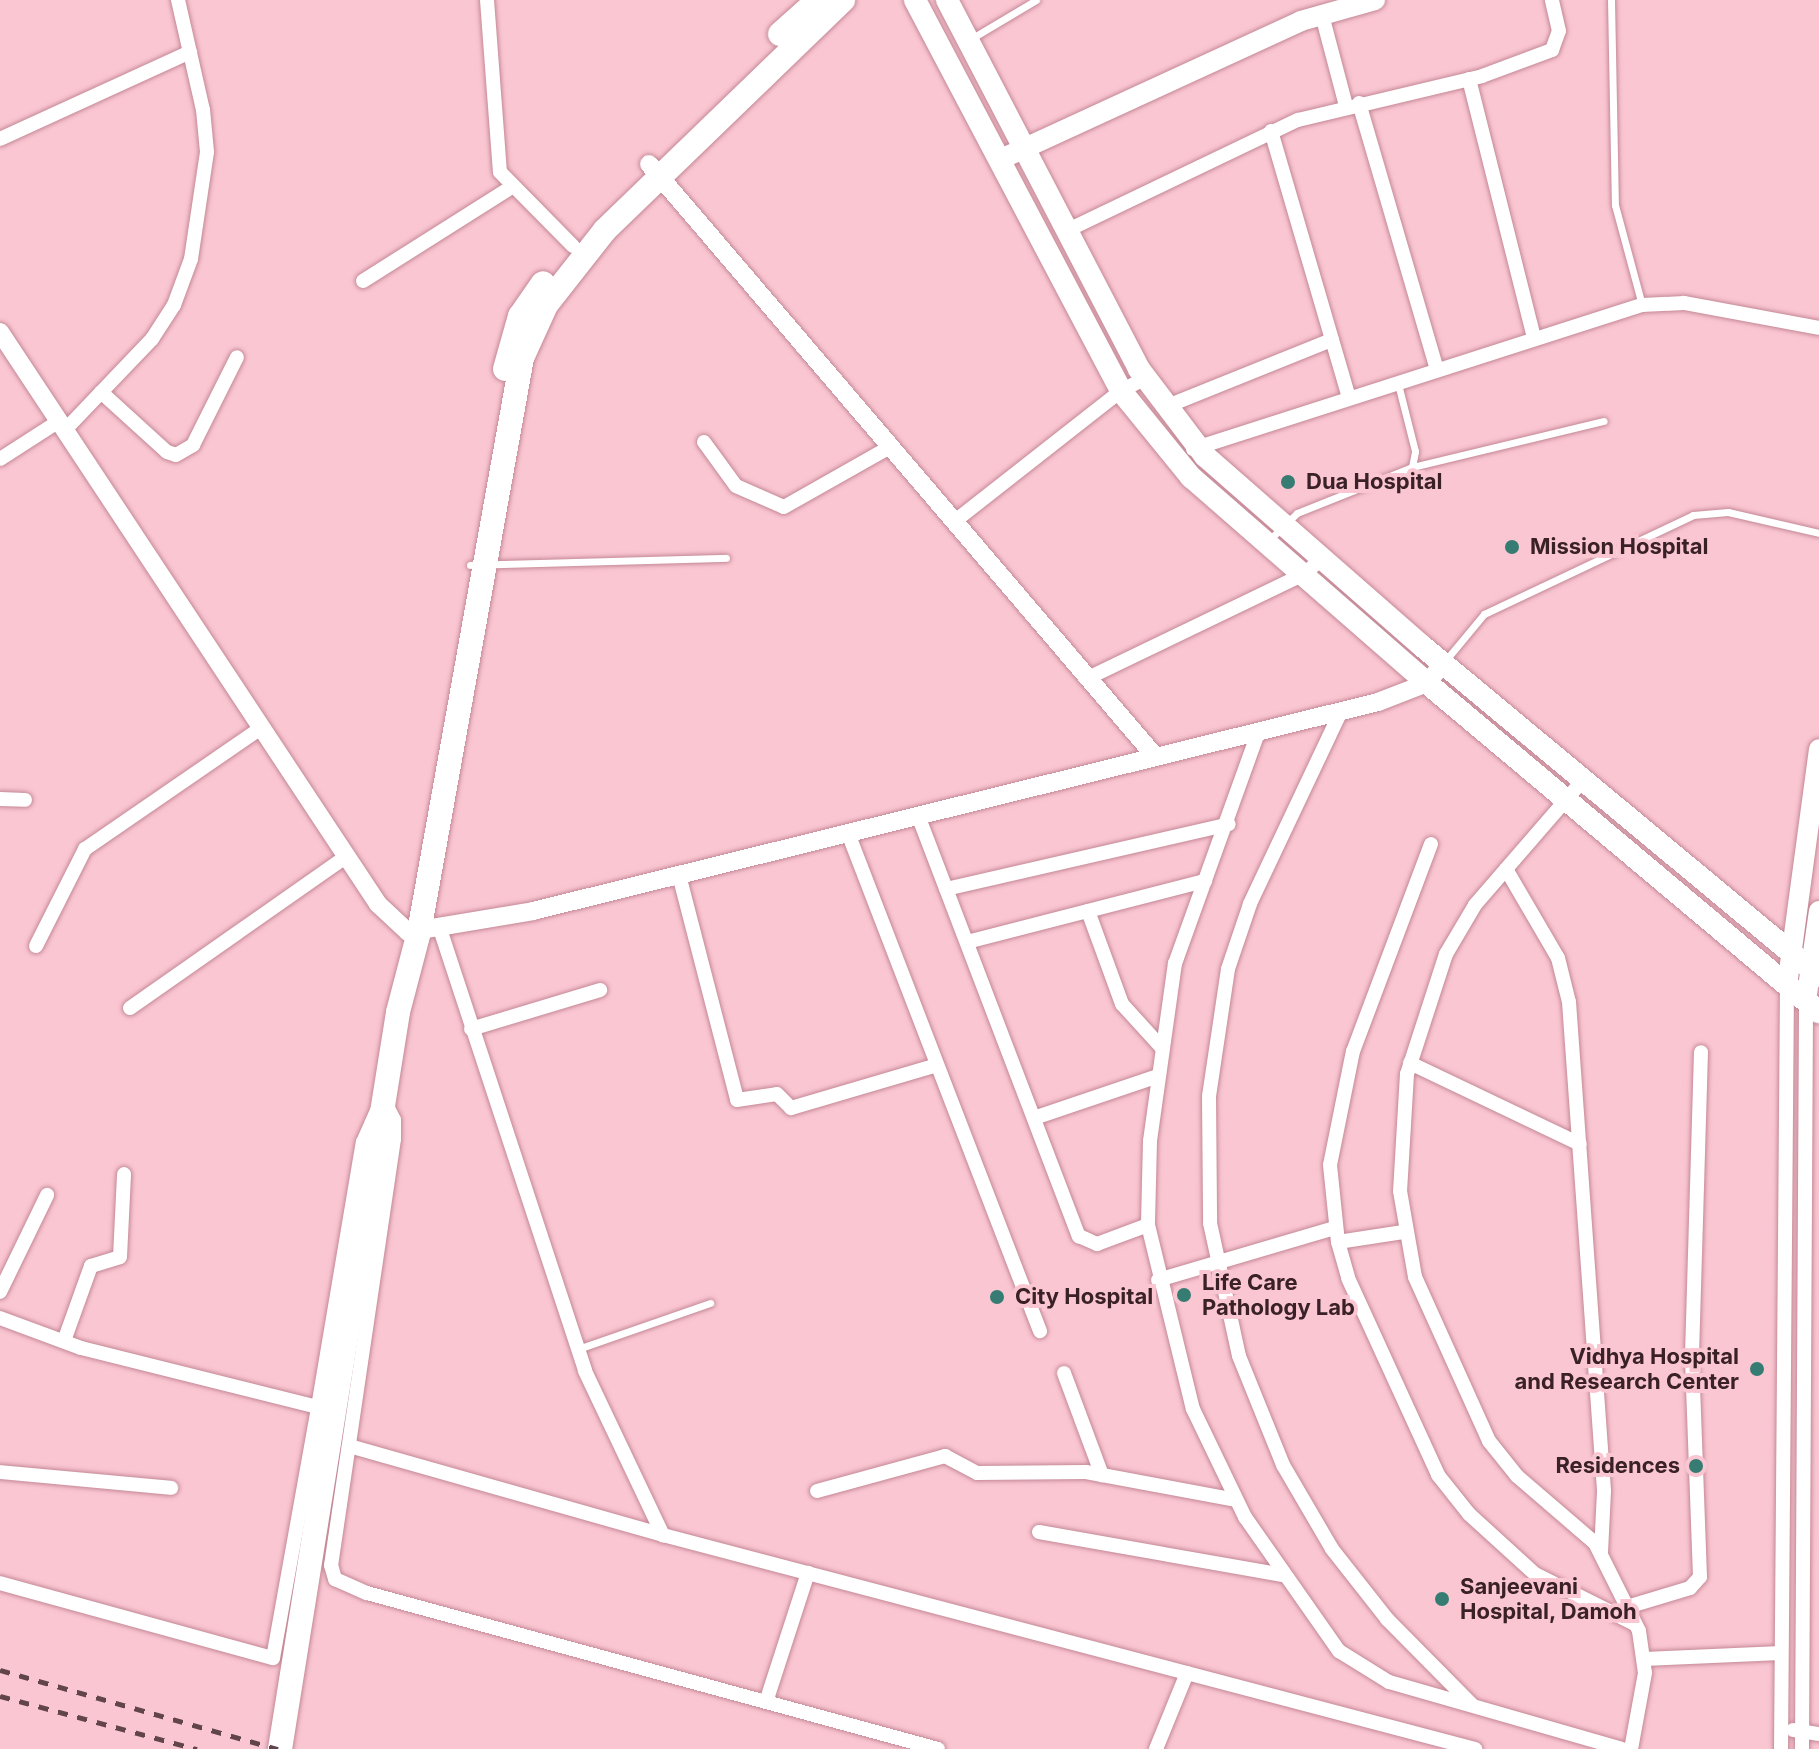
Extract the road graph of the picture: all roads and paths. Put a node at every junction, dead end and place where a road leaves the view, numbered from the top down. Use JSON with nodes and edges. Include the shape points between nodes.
{"nodes":[{"id":1,"x":178,"y":0,"type":"edge"},
{"id":2,"x":487,"y":0,"type":"edge"},
{"id":3,"x":818,"y":0,"type":"edge"},
{"id":4,"x":843,"y":0,"type":"edge"},
{"id":5,"x":915,"y":0,"type":"edge"},
{"id":6,"x":947,"y":0,"type":"edge"},
{"id":7,"x":1036,"y":0,"type":"edge"},
{"id":8,"x":1375,"y":0,"type":"edge"},
{"id":9,"x":1552,"y":0,"type":"edge"},
{"id":10,"x":1611,"y":0,"type":"edge"},
{"id":11,"x":1322,"y":15,"type":"junction"},
{"id":12,"x":969,"y":40,"type":"junction"},
{"id":13,"x":190,"y":52,"type":"junction"},
{"id":14,"x":1469,"y":79,"type":"junction"},
{"id":15,"x":1353,"y":105,"type":"junction"},
{"id":16,"x":1271,"y":131,"type":"junction"},
{"id":17,"x":0,"y":139,"type":"edge"},
{"id":18,"x":1025,"y":148,"type":"junction"},
{"id":19,"x":999,"y":160,"type":"junction"},
{"id":20,"x":653,"y":170,"type":"junction"},
{"id":21,"x":510,"y":188,"type":"junction"},
{"id":22,"x":1068,"y":230,"type":"junction"},
{"id":23,"x":573,"y":246,"type":"junction"},
{"id":24,"x":1088,"y":269,"type":"junction"},
{"id":25,"x":363,"y":281,"type":"dead end"},
{"id":26,"x":1066,"y":281,"type":"junction"},
{"id":27,"x":1642,"y":305,"type":"junction"},
{"id":28,"x":1819,"y":328,"type":"edge"},
{"id":29,"x":0,"y":332,"type":"edge"},
{"id":30,"x":1534,"y":338,"type":"junction"},
{"id":31,"x":1332,"y":340,"type":"junction"},
{"id":32,"x":237,"y":357,"type":"dead end"},
{"id":33,"x":1437,"y":369,"type":"junction"},
{"id":34,"x":1145,"y":378,"type":"junction"},
{"id":35,"x":1398,"y":382,"type":"junction"},
{"id":36,"x":1121,"y":391,"type":"junction"},
{"id":37,"x":101,"y":392,"type":"junction"},
{"id":38,"x":1349,"y":397,"type":"junction"},
{"id":39,"x":1165,"y":407,"type":"junction"},
{"id":40,"x":1604,"y":421,"type":"dead end"},
{"id":41,"x":62,"y":425,"type":"junction"},
{"id":42,"x":704,"y":442,"type":"dead end"},
{"id":43,"x":892,"y":446,"type":"junction"},
{"id":44,"x":1197,"y":446,"type":"junction"},
{"id":45,"x":0,"y":459,"type":"edge"},
{"id":46,"x":1177,"y":460,"type":"junction"},
{"id":47,"x":1412,"y":467,"type":"junction"},
{"id":48,"x":955,"y":521,"type":"junction"},
{"id":49,"x":1280,"y":524,"type":"junction"},
{"id":50,"x":1819,"y":533,"type":"edge"},
{"id":51,"x":1266,"y":543,"type":"junction"},
{"id":52,"x":726,"y":558,"type":"dead end"},
{"id":53,"x":1321,"y":559,"type":"junction"},
{"id":54,"x":477,"y":565,"type":"junction"},
{"id":55,"x":1304,"y":574,"type":"junction"},
{"id":56,"x":1444,"y":663,"type":"junction"},
{"id":57,"x":1086,"y":679,"type":"junction"},
{"id":58,"x":1427,"y":683,"type":"junction"},
{"id":59,"x":1342,"y":709,"type":"junction"},
{"id":60,"x":261,"y":728,"type":"junction"},
{"id":61,"x":1258,"y":733,"type":"junction"},
{"id":62,"x":1819,"y":749,"type":"edge"},
{"id":63,"x":1154,"y":755,"type":"junction"},
{"id":64,"x":1584,"y":779,"type":"junction"},
{"id":65,"x":0,"y":799,"type":"edge"},
{"id":66,"x":25,"y":800,"type":"dead end"},
{"id":67,"x":1567,"y":800,"type":"junction"},
{"id":68,"x":919,"y":818,"type":"junction"},
{"id":69,"x":1229,"y":824,"type":"junction"},
{"id":70,"x":848,"y":833,"type":"junction"},
{"id":71,"x":1431,"y":844,"type":"dead end"},
{"id":72,"x":346,"y":857,"type":"junction"},
{"id":73,"x":1506,"y":869,"type":"junction"},
{"id":74,"x":679,"y":875,"type":"junction"},
{"id":75,"x":1205,"y":881,"type":"junction"},
{"id":76,"x":946,"y":889,"type":"junction"},
{"id":77,"x":1088,"y":911,"type":"junction"},
{"id":78,"x":1819,"y":911,"type":"edge"},
{"id":79,"x":419,"y":936,"type":"junction"},
{"id":80,"x":967,"y":942,"type":"junction"},
{"id":81,"x":36,"y":946,"type":"dead end"},
{"id":82,"x":1810,"y":960,"type":"edge"},
{"id":83,"x":1787,"y":986,"type":"junction"},
{"id":84,"x":600,"y":990,"type":"dead end"},
{"id":85,"x":1812,"y":1007,"type":"edge"},
{"id":86,"x":130,"y":1008,"type":"dead end"},
{"id":87,"x":471,"y":1029,"type":"junction"},
{"id":88,"x":1162,"y":1048,"type":"junction"},
{"id":89,"x":1701,"y":1052,"type":"dead end"},
{"id":90,"x":1410,"y":1063,"type":"junction"},
{"id":91,"x":934,"y":1066,"type":"junction"},
{"id":92,"x":1158,"y":1076,"type":"junction"},
{"id":93,"x":383,"y":1100,"type":"junction"},
{"id":94,"x":1034,"y":1118,"type":"junction"},
{"id":95,"x":1580,"y":1144,"type":"junction"},
{"id":96,"x":124,"y":1174,"type":"dead end"},
{"id":97,"x":47,"y":1195,"type":"dead end"},
{"id":98,"x":1148,"y":1225,"type":"junction"},
{"id":99,"x":1403,"y":1232,"type":"junction"},
{"id":100,"x":1336,"y":1235,"type":"junction"},
{"id":101,"x":1217,"y":1263,"type":"junction"},
{"id":102,"x":1785,"y":1275,"type":"junction"},
{"id":103,"x":1804,"y":1275,"type":"junction"},
{"id":104,"x":1158,"y":1280,"type":"junction"},
{"id":105,"x":0,"y":1292,"type":"edge"},
{"id":106,"x":710,"y":1303,"type":"dead end"},
{"id":107,"x":0,"y":1318,"type":"edge"},
{"id":108,"x":1040,"y":1331,"type":"dead end"},
{"id":109,"x":64,"y":1341,"type":"junction"},
{"id":110,"x":578,"y":1349,"type":"junction"},
{"id":111,"x":1064,"y":1373,"type":"dead end"},
{"id":112,"x":1804,"y":1388,"type":"junction"},
{"id":113,"x":1784,"y":1389,"type":"junction"},
{"id":114,"x":318,"y":1407,"type":"junction"},
{"id":115,"x":349,"y":1446,"type":"junction"},
{"id":116,"x":0,"y":1472,"type":"edge"},
{"id":117,"x":1102,"y":1475,"type":"junction"},
{"id":118,"x":171,"y":1488,"type":"dead end"},
{"id":119,"x":817,"y":1491,"type":"dead end"},
{"id":120,"x":1235,"y":1500,"type":"junction"},
{"id":121,"x":1783,"y":1501,"type":"junction"},
{"id":122,"x":1803,"y":1501,"type":"junction"},
{"id":123,"x":1039,"y":1532,"type":"dead end"},
{"id":124,"x":663,"y":1535,"type":"junction"},
{"id":125,"x":1601,"y":1553,"type":"junction"},
{"id":126,"x":808,"y":1573,"type":"junction"},
{"id":127,"x":1284,"y":1575,"type":"junction"},
{"id":128,"x":0,"y":1583,"type":"edge"},
{"id":129,"x":1627,"y":1607,"type":"junction"},
{"id":130,"x":1635,"y":1624,"type":"junction"},
{"id":131,"x":1781,"y":1653,"type":"junction"},
{"id":132,"x":1644,"y":1659,"type":"junction"},
{"id":133,"x":1187,"y":1673,"type":"junction"},
{"id":134,"x":766,"y":1702,"type":"junction"},
{"id":135,"x":1474,"y":1707,"type":"junction"},
{"id":136,"x":1781,"y":1728,"type":"junction"},
{"id":137,"x":1802,"y":1731,"type":"junction"},
{"id":138,"x":1819,"y":1734,"type":"edge"},
{"id":139,"x":280,"y":1749,"type":"edge"},
{"id":140,"x":938,"y":1749,"type":"edge"},
{"id":141,"x":1156,"y":1749,"type":"edge"},
{"id":142,"x":1475,"y":1749,"type":"edge"},
{"id":143,"x":1622,"y":1749,"type":"edge"},
{"id":144,"x":1631,"y":1749,"type":"edge"},
{"id":145,"x":1781,"y":1749,"type":"edge"},
{"id":146,"x":1802,"y":1749,"type":"edge"}],
"edges":[{"from":1,"to":13,"type":"street"},
{"from":2,"to":21,"type":"street","via":[[497,161]]},
{"from":3,"to":20,"type":"highway"},
{"from":4,"to":20,"type":"highway"},
{"from":5,"to":19,"type":"main road"},
{"from":6,"to":12,"type":"main road"},
{"from":7,"to":12,"type":"lane"},
{"from":8,"to":11,"type":"main road"},
{"from":9,"to":14,"type":"street","via":[[1559,31],[1552,50]]},
{"from":10,"to":27,"type":"lane","via":[[1615,205]]},
{"from":11,"to":15,"type":"street"},
{"from":11,"to":18,"type":"main road"},
{"from":12,"to":18,"type":"main road"},
{"from":13,"to":17,"type":"street"},
{"from":13,"to":37,"type":"street","via":[[207,152],[191,259],[174,305],[152,339]]},
{"from":14,"to":15,"type":"street"},
{"from":14,"to":30,"type":"street"},
{"from":15,"to":16,"type":"street"},
{"from":15,"to":33,"type":"street"},
{"from":16,"to":22,"type":"street"},
{"from":16,"to":31,"type":"street"},
{"from":18,"to":19,"type":"main road"},
{"from":18,"to":22,"type":"main road"},
{"from":19,"to":26,"type":"main road"},
{"from":20,"to":23,"type":"highway"},
{"from":20,"to":43,"type":"street"},
{"from":20,"to":54,"type":"highway","via":[[584,256],[529,339]]},
{"from":21,"to":23,"type":"street"},
{"from":21,"to":25,"type":"street"},
{"from":22,"to":24,"type":"main road"},
{"from":23,"to":54,"type":"highway","via":[[512,336]]},
{"from":24,"to":26,"type":"main road"},
{"from":24,"to":34,"type":"main road"},
{"from":26,"to":36,"type":"main road"},
{"from":27,"to":28,"type":"street","via":[[1684,303]]},
{"from":27,"to":30,"type":"street"},
{"from":29,"to":41,"type":"street"},
{"from":30,"to":33,"type":"street"},
{"from":31,"to":38,"type":"street"},
{"from":31,"to":39,"type":"street"},
{"from":32,"to":37,"type":"street","via":[[193,445],[176,455]]},
{"from":33,"to":35,"type":"street"},
{"from":34,"to":36,"type":"street"},
{"from":34,"to":39,"type":"main road"},
{"from":35,"to":38,"type":"street"},
{"from":35,"to":47,"type":"lane","via":[[1415,451]]},
{"from":36,"to":46,"type":"main road"},
{"from":36,"to":48,"type":"street"},
{"from":37,"to":41,"type":"street"},
{"from":38,"to":44,"type":"street"},
{"from":39,"to":44,"type":"main road"},
{"from":40,"to":47,"type":"lane"},
{"from":41,"to":45,"type":"street"},
{"from":41,"to":60,"type":"street"},
{"from":42,"to":43,"type":"street","via":[[736,486],[784,507]]},
{"from":43,"to":48,"type":"street"},
{"from":44,"to":46,"type":"street"},
{"from":44,"to":49,"type":"main road"},
{"from":46,"to":51,"type":"main road"},
{"from":47,"to":49,"type":"lane"},
{"from":48,"to":57,"type":"street"},
{"from":49,"to":51,"type":"lane"},
{"from":49,"to":53,"type":"main road"},
{"from":50,"to":56,"type":"lane","via":[[1728,512],[1693,515],[1484,614]]},
{"from":51,"to":55,"type":"main road"},
{"from":52,"to":54,"type":"lane"},
{"from":53,"to":55,"type":"street"},
{"from":53,"to":56,"type":"main road"},
{"from":54,"to":79,"type":"highway"},
{"from":55,"to":57,"type":"street"},
{"from":55,"to":58,"type":"main road"},
{"from":56,"to":58,"type":"street"},
{"from":56,"to":64,"type":"main road"},
{"from":57,"to":63,"type":"street"},
{"from":58,"to":59,"type":"street","via":[[1402,695]]},
{"from":58,"to":67,"type":"main road"},
{"from":59,"to":61,"type":"street"},
{"from":59,"to":101,"type":"street","via":[[1250,904],[1228,969],[1209,1096],[1210,1223]]},
{"from":60,"to":72,"type":"street"},
{"from":60,"to":81,"type":"street","via":[[85,849]]},
{"from":61,"to":63,"type":"street"},
{"from":61,"to":69,"type":"street"},
{"from":62,"to":82,"type":"main road"},
{"from":63,"to":68,"type":"street"},
{"from":64,"to":67,"type":"street"},
{"from":64,"to":82,"type":"main road"},
{"from":65,"to":66,"type":"street"},
{"from":67,"to":73,"type":"street"},
{"from":67,"to":83,"type":"main road"},
{"from":68,"to":70,"type":"street"},
{"from":68,"to":76,"type":"street"},
{"from":69,"to":75,"type":"street"},
{"from":69,"to":76,"type":"street"},
{"from":70,"to":74,"type":"street"},
{"from":70,"to":91,"type":"street"},
{"from":71,"to":100,"type":"street","via":[[1353,1051],[1330,1165]]},
{"from":72,"to":79,"type":"street","via":[[378,904]]},
{"from":72,"to":86,"type":"street"},
{"from":73,"to":90,"type":"street","via":[[1459,928]]},
{"from":73,"to":95,"type":"street","via":[[1563,971]]},
{"from":74,"to":79,"type":"street"},
{"from":74,"to":91,"type":"street","via":[[737,1100],[777,1094],[791,1108]]},
{"from":75,"to":77,"type":"street"},
{"from":75,"to":88,"type":"street","via":[[1175,963]]},
{"from":76,"to":80,"type":"street"},
{"from":77,"to":80,"type":"street"},
{"from":77,"to":88,"type":"street","via":[[1122,1004]]},
{"from":78,"to":82,"type":"main road"},
{"from":79,"to":87,"type":"street"},
{"from":79,"to":93,"type":"highway"},
{"from":80,"to":94,"type":"street"},
{"from":82,"to":83,"type":"main road"},
{"from":82,"to":85,"type":"main road"},
{"from":83,"to":85,"type":"main road"},
{"from":83,"to":102,"type":"street"},
{"from":84,"to":87,"type":"street"},
{"from":85,"to":103,"type":"street"},
{"from":87,"to":110,"type":"street"},
{"from":88,"to":92,"type":"street"},
{"from":89,"to":129,"type":"street","via":[[1692,1355],[1700,1577],[1690,1588]]},
{"from":90,"to":95,"type":"street"},
{"from":90,"to":99,"type":"street","via":[[1399,1154]]},
{"from":91,"to":108,"type":"street"},
{"from":92,"to":94,"type":"street"},
{"from":92,"to":98,"type":"street","via":[[1146,1182]]},
{"from":93,"to":114,"type":"street","via":[[363,1142]]},
{"from":93,"to":115,"type":"street","via":[[394,1120],[394,1139]]},
{"from":93,"to":139,"type":"highway"},
{"from":94,"to":98,"type":"street","via":[[1084,1242],[1097,1244]]},
{"from":95,"to":125,"type":"street","via":[[1604,1491]]},
{"from":96,"to":109,"type":"street","via":[[120,1257],[91,1266]]},
{"from":97,"to":105,"type":"street"},
{"from":98,"to":104,"type":"street"},
{"from":99,"to":100,"type":"street"},
{"from":99,"to":125,"type":"street","via":[[1415,1277],[1489,1441],[1517,1476],[1587,1534]]},
{"from":100,"to":101,"type":"street"},
{"from":100,"to":130,"type":"street","via":[[1367,1321],[1438,1475],[1469,1514],[1526,1566]]},
{"from":101,"to":104,"type":"street"},
{"from":101,"to":135,"type":"street","via":[[1239,1356],[1283,1465],[1332,1549],[1387,1619]]},
{"from":102,"to":103,"type":"street"},
{"from":102,"to":113,"type":"street"},
{"from":103,"to":112,"type":"street"},
{"from":104,"to":120,"type":"street","via":[[1193,1409]]},
{"from":106,"to":110,"type":"lane"},
{"from":107,"to":109,"type":"street"},
{"from":109,"to":114,"type":"street"},
{"from":110,"to":124,"type":"street"},
{"from":111,"to":117,"type":"street"},
{"from":112,"to":113,"type":"street"},
{"from":112,"to":122,"type":"street"},
{"from":113,"to":121,"type":"street"},
{"from":114,"to":128,"type":"street","via":[[273,1658]]},
{"from":115,"to":124,"type":"street"},
{"from":115,"to":134,"type":"street","via":[[331,1565],[342,1584]]},
{"from":116,"to":118,"type":"street"},
{"from":117,"to":119,"type":"street","via":[[977,1473],[945,1456]]},
{"from":117,"to":120,"type":"street"},
{"from":120,"to":127,"type":"street"},
{"from":121,"to":122,"type":"street"},
{"from":121,"to":131,"type":"street"},
{"from":122,"to":137,"type":"street"},
{"from":123,"to":127,"type":"street"},
{"from":124,"to":126,"type":"street"},
{"from":125,"to":129,"type":"street"},
{"from":126,"to":133,"type":"street"},
{"from":126,"to":134,"type":"street"},
{"from":127,"to":135,"type":"street","via":[[1318,1626],[1361,1667],[1389,1682]]},
{"from":129,"to":130,"type":"street"},
{"from":130,"to":132,"type":"street"},
{"from":131,"to":132,"type":"street"},
{"from":131,"to":136,"type":"street"},
{"from":132,"to":144,"type":"street","via":[[1644,1696]]},
{"from":133,"to":141,"type":"street"},
{"from":133,"to":142,"type":"street"},
{"from":134,"to":140,"type":"street"},
{"from":135,"to":143,"type":"street"},
{"from":136,"to":137,"type":"street"},
{"from":136,"to":145,"type":"street"},
{"from":137,"to":138,"type":"street"},
{"from":137,"to":146,"type":"street"}]}
